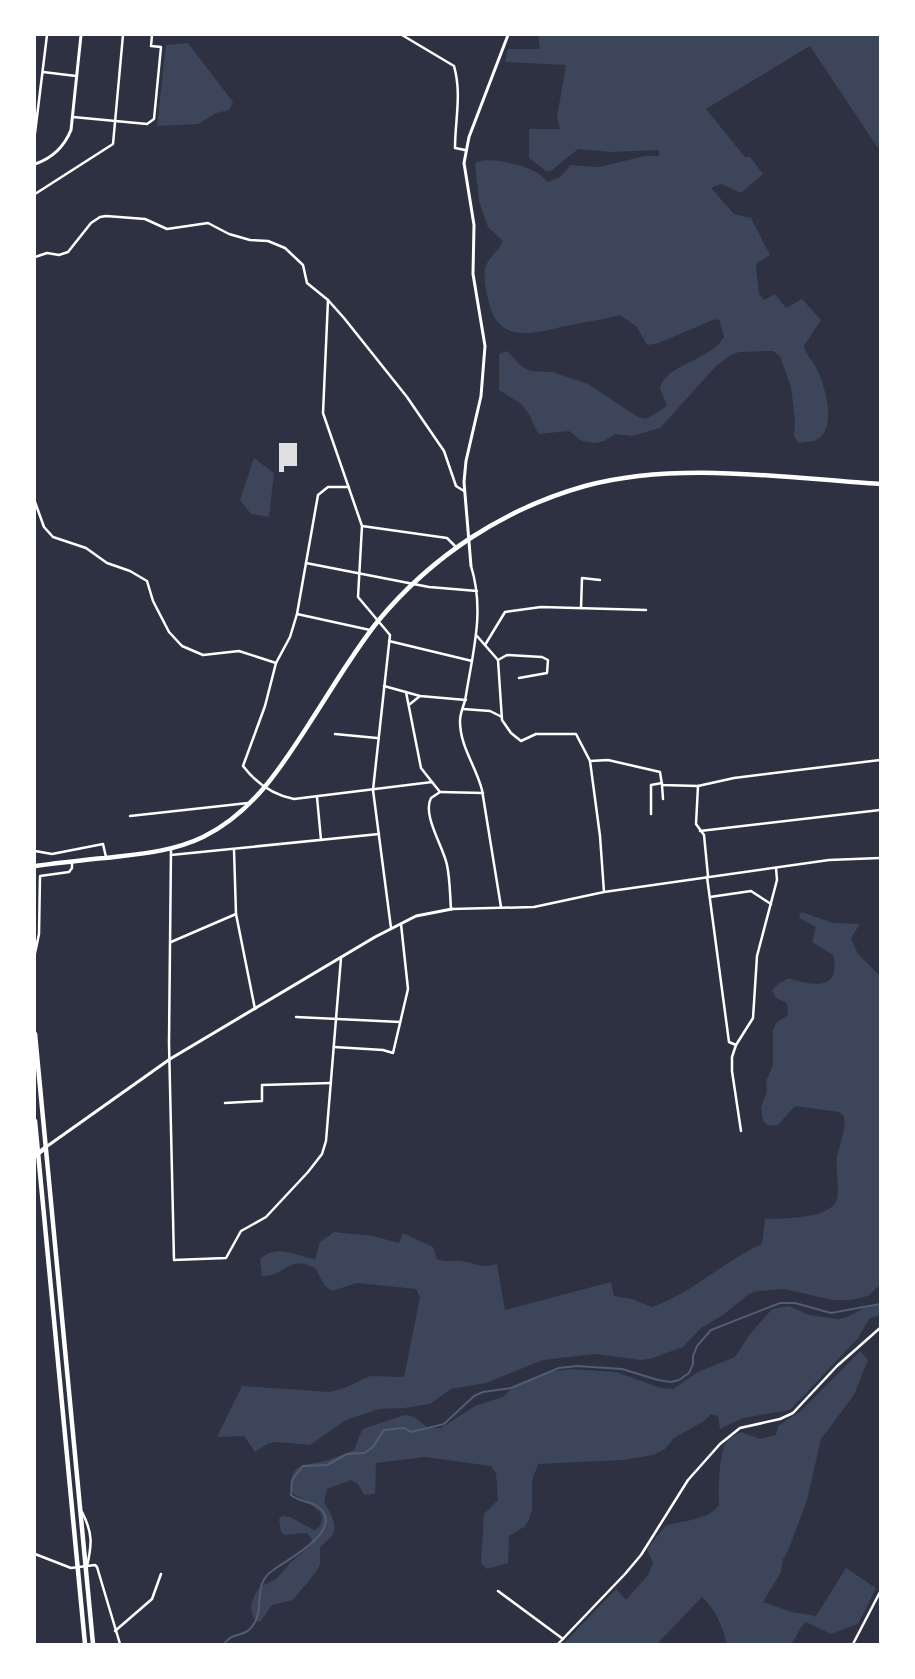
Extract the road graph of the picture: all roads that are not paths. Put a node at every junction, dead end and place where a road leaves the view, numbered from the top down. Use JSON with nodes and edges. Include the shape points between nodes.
{"nodes":[{"id":1,"x":47,"y":35,"type":"edge"},
{"id":2,"x":81,"y":35,"type":"edge"},
{"id":3,"x":124,"y":35,"type":"edge"},
{"id":4,"x":152,"y":35,"type":"edge"},
{"id":5,"x":402,"y":35,"type":"edge"},
{"id":6,"x":508,"y":35,"type":"edge"},
{"id":7,"x":43,"y":72,"type":"junction"},
{"id":8,"x":78,"y":76,"type":"junction"},
{"id":9,"x":73,"y":117,"type":"junction"},
{"id":10,"x":115,"y":121,"type":"junction"},
{"id":11,"x":35,"y":133,"type":"edge"},
{"id":12,"x":465,"y":150,"type":"junction"},
{"id":13,"x":35,"y":164,"type":"edge"},
{"id":14,"x":35,"y":194,"type":"edge"},
{"id":15,"x":35,"y":257,"type":"edge"},
{"id":16,"x":328,"y":300,"type":"junction"},
{"id":17,"x":880,"y":484,"type":"edge"},
{"id":18,"x":349,"y":487,"type":"junction"},
{"id":19,"x":464,"y":491,"type":"junction"},
{"id":20,"x":35,"y":502,"type":"edge"},
{"id":21,"x":362,"y":526,"type":"junction"},
{"id":22,"x":468,"y":540,"type":"junction"},
{"id":23,"x":456,"y":547,"type":"junction"},
{"id":24,"x":306,"y":563,"type":"junction"},
{"id":25,"x":472,"y":566,"type":"joint"},
{"id":26,"x":358,"y":573,"type":"junction"},
{"id":27,"x":600,"y":580,"type":"dead end"},
{"id":28,"x":412,"y":583,"type":"junction"},
{"id":29,"x":477,"y":591,"type":"junction"},
{"id":30,"x":581,"y":608,"type":"junction"},
{"id":31,"x":646,"y":610,"type":"dead end"},
{"id":32,"x":297,"y":614,"type":"junction"},
{"id":33,"x":378,"y":621,"type":"junction"},
{"id":34,"x":371,"y":630,"type":"junction"},
{"id":35,"x":477,"y":636,"type":"junction"},
{"id":36,"x":389,"y":641,"type":"junction"},
{"id":37,"x":485,"y":645,"type":"junction"},
{"id":38,"x":498,"y":660,"type":"junction"},
{"id":39,"x":472,"y":661,"type":"junction"},
{"id":40,"x":276,"y":663,"type":"junction"},
{"id":41,"x":519,"y":678,"type":"dead end"},
{"id":42,"x":384,"y":686,"type":"junction"},
{"id":43,"x":406,"y":692,"type":"junction"},
{"id":44,"x":420,"y":696,"type":"junction"},
{"id":45,"x":466,"y":700,"type":"junction"},
{"id":46,"x":410,"y":704,"type":"junction"},
{"id":47,"x":463,"y":709,"type":"junction"},
{"id":48,"x":502,"y":717,"type":"junction"},
{"id":49,"x":335,"y":734,"type":"dead end"},
{"id":50,"x":377,"y":738,"type":"junction"},
{"id":51,"x":880,"y":760,"type":"edge"},
{"id":52,"x":590,"y":761,"type":"junction"},
{"id":53,"x":432,"y":782,"type":"junction"},
{"id":54,"x":662,"y":784,"type":"junction"},
{"id":55,"x":698,"y":786,"type":"junction"},
{"id":56,"x":266,"y":788,"type":"junction"},
{"id":57,"x":373,"y":790,"type":"junction"},
{"id":58,"x":440,"y":792,"type":"junction"},
{"id":59,"x":483,"y":793,"type":"junction"},
{"id":60,"x":317,"y":796,"type":"junction"},
{"id":61,"x":663,"y":799,"type":"dead end"},
{"id":62,"x":252,"y":802,"type":"junction"},
{"id":63,"x":880,"y":810,"type":"edge"},
{"id":64,"x":651,"y":814,"type":"dead end"},
{"id":65,"x":130,"y":816,"type":"dead end"},
{"id":66,"x":700,"y":831,"type":"junction"},
{"id":67,"x":379,"y":834,"type":"junction"},
{"id":68,"x":321,"y":840,"type":"junction"},
{"id":69,"x":171,"y":849,"type":"junction"},
{"id":70,"x":234,"y":850,"type":"junction"},
{"id":71,"x":35,"y":851,"type":"edge"},
{"id":72,"x":172,"y":856,"type":"junction"},
{"id":73,"x":106,"y":857,"type":"junction"},
{"id":74,"x":880,"y":858,"type":"edge"},
{"id":75,"x":72,"y":861,"type":"junction"},
{"id":76,"x":35,"y":866,"type":"edge"},
{"id":77,"x":776,"y":868,"type":"junction"},
{"id":78,"x":708,"y":877,"type":"junction"},
{"id":79,"x":604,"y":892,"type":"junction"},
{"id":80,"x":710,"y":897,"type":"junction"},
{"id":81,"x":771,"y":904,"type":"junction"},
{"id":82,"x":35,"y":906,"type":"edge"},
{"id":83,"x":40,"y":906,"type":"junction"},
{"id":84,"x":501,"y":907,"type":"junction"},
{"id":85,"x":451,"y":909,"type":"junction"},
{"id":86,"x":236,"y":914,"type":"junction"},
{"id":87,"x":401,"y":923,"type":"junction"},
{"id":88,"x":391,"y":928,"type":"junction"},
{"id":89,"x":170,"y":942,"type":"junction"},
{"id":90,"x":35,"y":953,"type":"edge"},
{"id":91,"x":341,"y":958,"type":"junction"},
{"id":92,"x":255,"y":1009,"type":"junction"},
{"id":93,"x":296,"y":1017,"type":"dead end"},
{"id":94,"x":336,"y":1019,"type":"junction"},
{"id":95,"x":400,"y":1022,"type":"junction"},
{"id":96,"x":35,"y":1034,"type":"edge"},
{"id":97,"x":736,"y":1045,"type":"junction"},
{"id":98,"x":334,"y":1047,"type":"junction"},
{"id":99,"x":170,"y":1059,"type":"junction"},
{"id":100,"x":331,"y":1083,"type":"junction"},
{"id":101,"x":225,"y":1103,"type":"dead end"},
{"id":102,"x":35,"y":1121,"type":"edge"},
{"id":103,"x":740,"y":1131,"type":"dead end"},
{"id":104,"x":45,"y":1148,"type":"junction"},
{"id":105,"x":36,"y":1155,"type":"edge"},
{"id":106,"x":55,"y":1250,"type":"junction"},
{"id":107,"x":47,"y":1251,"type":"junction"},
{"id":108,"x":880,"y":1328,"type":"edge"},
{"id":109,"x":58,"y":1356,"type":"junction"},
{"id":110,"x":65,"y":1356,"type":"junction"},
{"id":111,"x":68,"y":1382,"type":"junction"},
{"id":112,"x":60,"y":1383,"type":"junction"},
{"id":113,"x":80,"y":1509,"type":"junction"},
{"id":114,"x":35,"y":1554,"type":"edge"},
{"id":115,"x":87,"y":1567,"type":"junction"},
{"id":116,"x":78,"y":1568,"type":"junction"},
{"id":117,"x":161,"y":1574,"type":"dead end"},
{"id":118,"x":498,"y":1591,"type":"dead end"},
{"id":119,"x":880,"y":1592,"type":"edge"},
{"id":120,"x":115,"y":1630,"type":"junction"},
{"id":121,"x":563,"y":1639,"type":"junction"},
{"id":122,"x":84,"y":1644,"type":"edge"},
{"id":123,"x":93,"y":1644,"type":"edge"},
{"id":124,"x":120,"y":1644,"type":"edge"},
{"id":125,"x":558,"y":1644,"type":"edge"},
{"id":126,"x":853,"y":1644,"type":"edge"}],
"edges":[{"from":1,"to":7,"type":"street"},
{"from":2,"to":8,"type":"street"},
{"from":3,"to":10,"type":"street"},
{"from":4,"to":10,"type":"street","via":[[151,46],[161,47],[154,119],[147,124]]},
{"from":5,"to":12,"type":"street","via":[[454,66],[459,90],[455,148]]},
{"from":6,"to":12,"type":"street"},
{"from":7,"to":8,"type":"street"},
{"from":7,"to":11,"type":"street"},
{"from":8,"to":9,"type":"street"},
{"from":9,"to":10,"type":"street"},
{"from":9,"to":13,"type":"street","via":[[71,130],[61,147],[49,158]]},
{"from":10,"to":14,"type":"street","via":[[112,144]]},
{"from":12,"to":19,"type":"street","via":[[474,225],[473,274],[486,356],[477,420],[466,461]]},
{"from":15,"to":16,"type":"street","via":[[68,252],[91,223],[100,217],[141,218],[167,229],[208,223],[221,231],[250,240],[274,242],[290,251],[305,268],[307,283]]},
{"from":16,"to":18,"type":"street","via":[[323,412]]},
{"from":16,"to":19,"type":"street","via":[[428,425],[444,451],[456,486]]},
{"from":17,"to":22,"type":"main road","via":[[709,473],[639,476],[548,498],[502,518]]},
{"from":18,"to":21,"type":"street"},
{"from":18,"to":24,"type":"street","via":[[328,487],[318,495]]},
{"from":19,"to":22,"type":"street"},
{"from":20,"to":40,"type":"street","via":[[44,527],[56,539],[86,548],[107,563],[148,581],[153,601],[169,632],[182,646],[203,655],[238,651]]},
{"from":21,"to":23,"type":"street","via":[[447,538]]},
{"from":21,"to":26,"type":"street"},
{"from":22,"to":23,"type":"main road"},
{"from":22,"to":25,"type":"street"},
{"from":23,"to":28,"type":"main road"},
{"from":24,"to":26,"type":"street"},
{"from":24,"to":32,"type":"street"},
{"from":25,"to":29,"type":"street"},
{"from":26,"to":28,"type":"street"},
{"from":26,"to":33,"type":"street","via":[[359,600]]},
{"from":27,"to":30,"type":"street","via":[[582,578]]},
{"from":28,"to":29,"type":"street"},
{"from":28,"to":33,"type":"main road"},
{"from":29,"to":35,"type":"street"},
{"from":30,"to":31,"type":"street"},
{"from":30,"to":37,"type":"street","via":[[541,607],[504,612]]},
{"from":32,"to":34,"type":"street"},
{"from":32,"to":40,"type":"street","via":[[290,637]]},
{"from":33,"to":34,"type":"main road"},
{"from":33,"to":36,"type":"street","via":[[388,631]]},
{"from":34,"to":56,"type":"main road"},
{"from":35,"to":37,"type":"street"},
{"from":35,"to":39,"type":"street"},
{"from":36,"to":39,"type":"street"},
{"from":36,"to":42,"type":"street"},
{"from":37,"to":38,"type":"street"},
{"from":38,"to":41,"type":"street","via":[[507,655],[548,660],[547,673]]},
{"from":38,"to":48,"type":"street"},
{"from":39,"to":45,"type":"street"},
{"from":40,"to":56,"type":"street","via":[[265,706],[243,766]]},
{"from":42,"to":43,"type":"street"},
{"from":42,"to":50,"type":"street"},
{"from":43,"to":44,"type":"street"},
{"from":43,"to":46,"type":"street"},
{"from":44,"to":45,"type":"street"},
{"from":44,"to":46,"type":"street"},
{"from":45,"to":47,"type":"street"},
{"from":46,"to":53,"type":"street","via":[[421,768]]},
{"from":47,"to":48,"type":"street","via":[[490,711]]},
{"from":47,"to":59,"type":"street","via":[[460,722],[463,742]]},
{"from":48,"to":52,"type":"street","via":[[511,733],[521,740],[536,734],[576,734]]},
{"from":49,"to":50,"type":"street"},
{"from":50,"to":57,"type":"street"},
{"from":51,"to":55,"type":"street","via":[[734,778]]},
{"from":52,"to":54,"type":"street","via":[[608,760],[660,772]]},
{"from":52,"to":79,"type":"street"},
{"from":53,"to":57,"type":"street"},
{"from":53,"to":58,"type":"street"},
{"from":54,"to":55,"type":"street"},
{"from":54,"to":61,"type":"street"},
{"from":54,"to":64,"type":"street","via":[[651,785]]},
{"from":55,"to":66,"type":"street","via":[[696,824]]},
{"from":56,"to":60,"type":"street","via":[[294,799]]},
{"from":56,"to":62,"type":"main road"},
{"from":57,"to":60,"type":"street"},
{"from":57,"to":67,"type":"street"},
{"from":58,"to":59,"type":"street"},
{"from":58,"to":85,"type":"street","via":[[431,798],[428,808],[447,864]]},
{"from":59,"to":84,"type":"street"},
{"from":60,"to":68,"type":"street"},
{"from":62,"to":65,"type":"street"},
{"from":62,"to":69,"type":"main road","via":[[234,820],[203,838]]},
{"from":63,"to":66,"type":"street"},
{"from":66,"to":78,"type":"street","via":[[704,835]]},
{"from":67,"to":68,"type":"street"},
{"from":67,"to":88,"type":"street"},
{"from":68,"to":70,"type":"street"},
{"from":69,"to":72,"type":"street"},
{"from":69,"to":73,"type":"main road"},
{"from":70,"to":72,"type":"street"},
{"from":70,"to":86,"type":"street"},
{"from":71,"to":73,"type":"street","via":[[52,854],[103,844]]},
{"from":72,"to":89,"type":"street"},
{"from":73,"to":75,"type":"main road"},
{"from":74,"to":77,"type":"street","via":[[829,860]]},
{"from":75,"to":76,"type":"main road"},
{"from":75,"to":83,"type":"street","via":[[69,872],[40,876]]},
{"from":77,"to":78,"type":"street"},
{"from":77,"to":81,"type":"street","via":[[777,880]]},
{"from":78,"to":79,"type":"street"},
{"from":78,"to":80,"type":"street"},
{"from":79,"to":84,"type":"street","via":[[547,906]]},
{"from":80,"to":81,"type":"street","via":[[751,891]]},
{"from":80,"to":97,"type":"street","via":[[729,1042]]},
{"from":81,"to":97,"type":"street","via":[[757,956],[753,1018]]},
{"from":82,"to":83,"type":"street"},
{"from":83,"to":90,"type":"street"},
{"from":84,"to":85,"type":"street"},
{"from":85,"to":87,"type":"street","via":[[421,914]]},
{"from":86,"to":89,"type":"street"},
{"from":86,"to":92,"type":"street"},
{"from":87,"to":88,"type":"street"},
{"from":87,"to":95,"type":"street","via":[[408,988]]},
{"from":88,"to":91,"type":"street"},
{"from":89,"to":99,"type":"street"},
{"from":91,"to":92,"type":"street"},
{"from":91,"to":94,"type":"street"},
{"from":92,"to":99,"type":"street"},
{"from":93,"to":94,"type":"street"},
{"from":94,"to":95,"type":"street"},
{"from":94,"to":98,"type":"street"},
{"from":95,"to":98,"type":"street","via":[[393,1053]]},
{"from":96,"to":104,"type":"main road"},
{"from":97,"to":103,"type":"street","via":[[732,1071]]},
{"from":98,"to":100,"type":"street"},
{"from":99,"to":100,"type":"street","via":[[174,1260],[226,1258],[242,1231],[266,1217],[308,1172],[322,1154],[326,1141]]},
{"from":99,"to":104,"type":"street"},
{"from":100,"to":101,"type":"street","via":[[262,1085],[262,1101]]},
{"from":102,"to":105,"type":"main road"},
{"from":104,"to":105,"type":"main road"},
{"from":104,"to":106,"type":"main road"},
{"from":105,"to":107,"type":"main road"},
{"from":106,"to":107,"type":"main road"},
{"from":106,"to":110,"type":"main road"},
{"from":107,"to":109,"type":"main road"},
{"from":108,"to":121,"type":"street","via":[[837,1366],[794,1414],[740,1428],[720,1444],[684,1486],[641,1555]]},
{"from":109,"to":110,"type":"main road"},
{"from":109,"to":112,"type":"main road"},
{"from":110,"to":111,"type":"main road"},
{"from":111,"to":112,"type":"main road"},
{"from":111,"to":113,"type":"main road"},
{"from":112,"to":116,"type":"main road"},
{"from":113,"to":115,"type":"main road"},
{"from":113,"to":115,"type":"street","via":[[88,1524],[92,1548]]},
{"from":114,"to":116,"type":"street"},
{"from":115,"to":116,"type":"street"},
{"from":115,"to":120,"type":"street","via":[[95,1566]]},
{"from":115,"to":123,"type":"main road"},
{"from":116,"to":122,"type":"main road"},
{"from":117,"to":120,"type":"street","via":[[152,1599]]},
{"from":118,"to":121,"type":"street"},
{"from":119,"to":126,"type":"street"},
{"from":120,"to":124,"type":"street"},
{"from":121,"to":125,"type":"street"}]}
